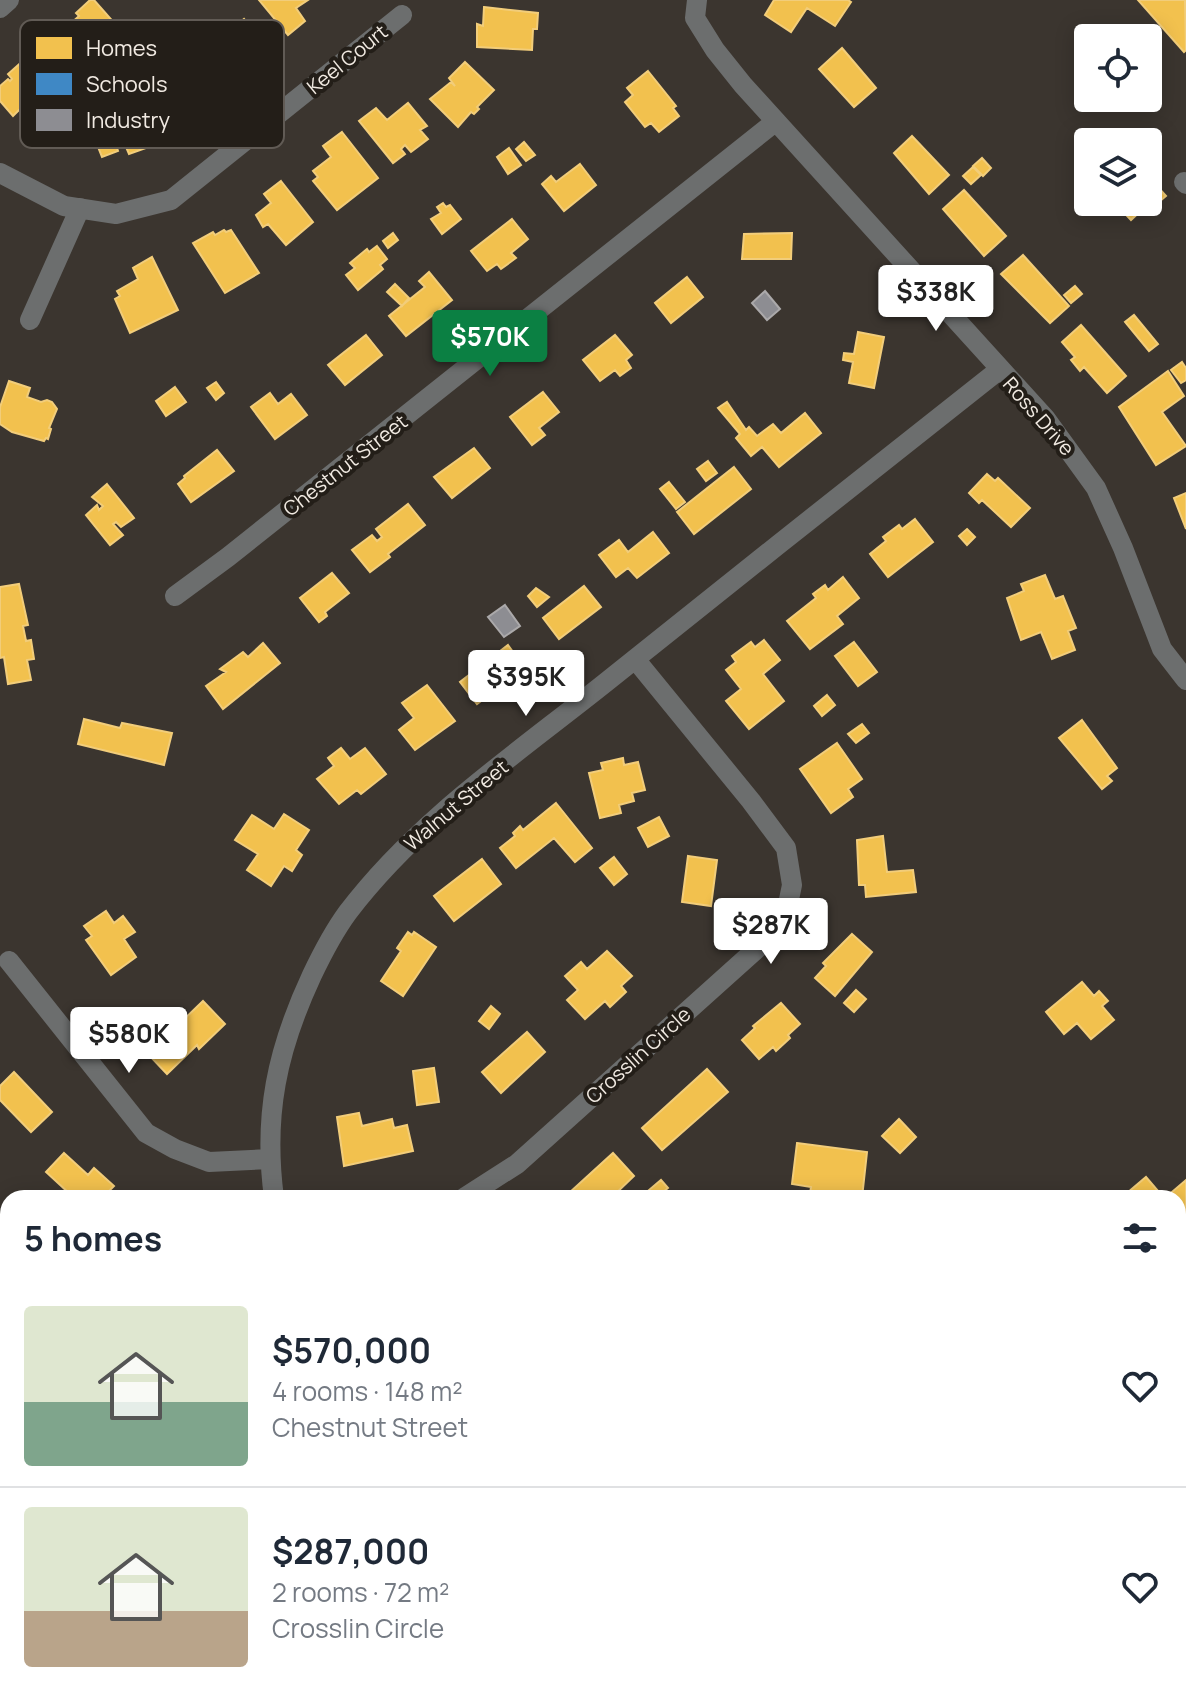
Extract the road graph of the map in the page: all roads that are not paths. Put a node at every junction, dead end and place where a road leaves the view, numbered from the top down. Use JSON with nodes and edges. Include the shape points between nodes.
{"nodes":[{"id":1,"x":9,"y":0,"type":"edge"},
{"id":2,"x":697,"y":0,"type":"edge"},
{"id":3,"x":0,"y":8,"type":"edge"},
{"id":4,"x":402,"y":15,"type":"dead end"},
{"id":5,"x":284,"y":110,"type":"edge"},
{"id":6,"x":775,"y":122,"type":"junction"},
{"id":7,"x":236,"y":148,"type":"edge"},
{"id":8,"x":0,"y":173,"type":"edge"},
{"id":9,"x":80,"y":208,"type":"junction"},
{"id":10,"x":30,"y":320,"type":"dead end"},
{"id":11,"x":999,"y":370,"type":"junction"},
{"id":12,"x":175,"y":596,"type":"dead end"},
{"id":13,"x":635,"y":659,"type":"junction"},
{"id":14,"x":1186,"y":680,"type":"edge"},
{"id":15,"x":9,"y":961,"type":"dead end"},
{"id":16,"x":269,"y":1159,"type":"junction"},
{"id":17,"x":273,"y":1190,"type":"edge"},
{"id":18,"x":476,"y":1190,"type":"edge"}],
"edges":[{"from":1,"to":3,"type":"street"},
{"from":2,"to":6,"type":"street","name":"Ross Drive","via":[[695,18],[715,50]]},
{"from":4,"to":5,"type":"street","name":"Keel Court"},
{"from":6,"to":11,"type":"street","name":"Ross Drive"},
{"from":6,"to":12,"type":"street","name":"Chestnut Street"},
{"from":7,"to":9,"type":"street","name":"Keel Court","via":[[171,200],[116,214]]},
{"from":8,"to":9,"type":"street","name":"Keel Court","via":[[64,206]]},
{"from":9,"to":10,"type":"street"},
{"from":11,"to":13,"type":"street","name":"Walnut Street"},
{"from":11,"to":14,"type":"street","name":"Ross Drive","via":[[1046,419],[1096,488],[1162,649]]},
{"from":13,"to":16,"type":"street","name":"Walnut Street","via":[[449,807],[392,860],[346,914],[292,1018],[274,1081]]},
{"from":13,"to":18,"type":"street","name":"Crosslin Circle","via":[[786,848],[792,885],[786,914],[761,945],[517,1164]]},
{"from":15,"to":16,"type":"street","via":[[146,1133],[209,1162]]},
{"from":16,"to":17,"type":"street","name":"Walnut Street"}]}
